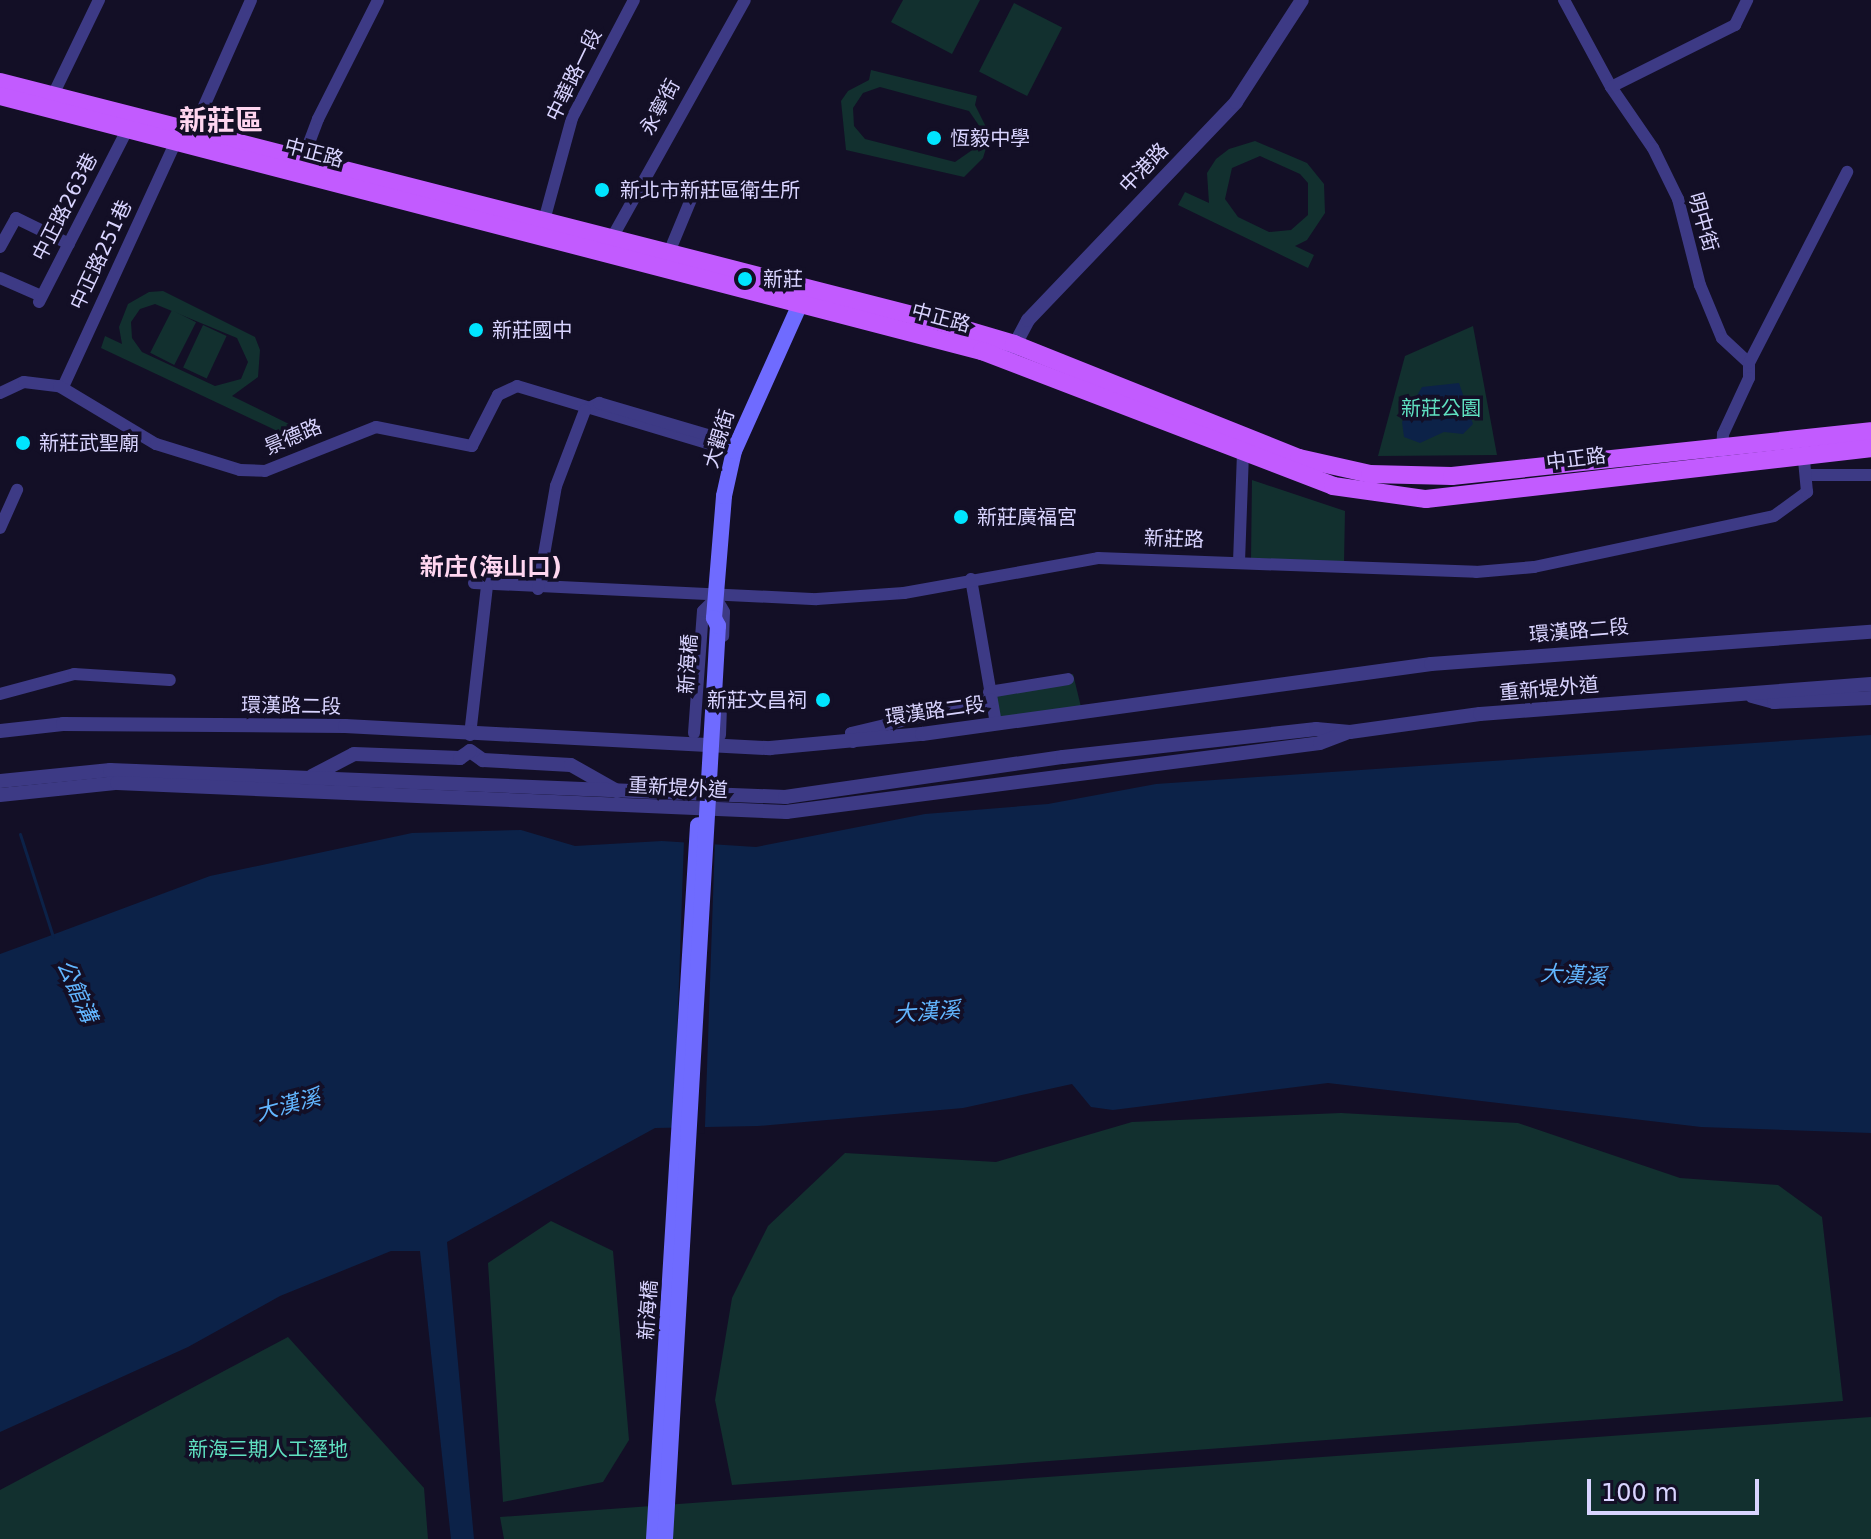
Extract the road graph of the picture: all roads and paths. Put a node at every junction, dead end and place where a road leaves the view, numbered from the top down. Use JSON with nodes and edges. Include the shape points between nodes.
{"nodes":[{"id":1,"x":99,"y":0,"type":"edge"},
{"id":2,"x":251,"y":0,"type":"edge"},
{"id":3,"x":378,"y":0,"type":"edge"},
{"id":4,"x":634,"y":0,"type":"edge"},
{"id":5,"x":745,"y":0,"type":"edge"},
{"id":6,"x":1302,"y":0,"type":"edge"},
{"id":7,"x":1564,"y":0,"type":"edge"},
{"id":8,"x":1747,"y":0,"type":"edge"},
{"id":9,"x":0,"y":82,"type":"edge"},
{"id":10,"x":1611,"y":87,"type":"junction"},
{"id":11,"x":53,"y":95,"type":"junction"},
{"id":12,"x":0,"y":96,"type":"edge"},
{"id":13,"x":127,"y":130,"type":"junction"},
{"id":14,"x":193,"y":131,"type":"junction"},
{"id":15,"x":176,"y":141,"type":"junction"},
{"id":16,"x":301,"y":164,"type":"junction"},
{"id":17,"x":1847,"y":172,"type":"dead end"},
{"id":18,"x":692,"y":197,"type":"dead end"},
{"id":19,"x":545,"y":217,"type":"junction"},
{"id":20,"x":613,"y":236,"type":"junction"},
{"id":21,"x":69,"y":244,"type":"junction"},
{"id":22,"x":0,"y":247,"type":"edge"},
{"id":23,"x":670,"y":250,"type":"junction"},
{"id":24,"x":0,"y":278,"type":"edge"},
{"id":25,"x":804,"y":295,"type":"junction"},
{"id":26,"x":1011,"y":352,"type":"junction"},
{"id":27,"x":1749,"y":363,"type":"junction"},
{"id":28,"x":63,"y":387,"type":"junction"},
{"id":29,"x":0,"y":393,"type":"edge"},
{"id":30,"x":585,"y":410,"type":"junction"},
{"id":31,"x":1871,"y":431,"type":"edge"},
{"id":32,"x":1803,"y":447,"type":"junction"},
{"id":33,"x":1871,"y":448,"type":"edge"},
{"id":34,"x":734,"y":451,"type":"junction"},
{"id":35,"x":1243,"y":455,"type":"junction"},
{"id":36,"x":1722,"y":455,"type":"junction"},
{"id":37,"x":1807,"y":475,"type":"junction"},
{"id":38,"x":1871,"y":475,"type":"edge"},
{"id":39,"x":17,"y":490,"type":"dead end"},
{"id":40,"x":0,"y":528,"type":"edge"},
{"id":41,"x":1239,"y":562,"type":"junction"},
{"id":42,"x":971,"y":579,"type":"junction"},
{"id":43,"x":538,"y":589,"type":"junction"},
{"id":44,"x":716,"y":598,"type":"junction"},
{"id":45,"x":714,"y":618,"type":"junction"},
{"id":46,"x":1871,"y":632,"type":"edge"},
{"id":47,"x":1068,"y":679,"type":"dead end"},
{"id":48,"x":170,"y":680,"type":"dead end"},
{"id":49,"x":1871,"y":684,"type":"edge"},
{"id":50,"x":0,"y":694,"type":"edge"},
{"id":51,"x":990,"y":696,"type":"junction"},
{"id":52,"x":1751,"y":696,"type":"junction"},
{"id":53,"x":1871,"y":698,"type":"edge"},
{"id":54,"x":996,"y":723,"type":"junction"},
{"id":55,"x":0,"y":731,"type":"edge"},
{"id":56,"x":1350,"y":732,"type":"junction"},
{"id":57,"x":694,"y":733,"type":"dead end"},
{"id":58,"x":720,"y":735,"type":"dead end"},
{"id":59,"x":853,"y":742,"type":"junction"},
{"id":60,"x":470,"y":743,"type":"junction"},
{"id":61,"x":312,"y":776,"type":"junction"},
{"id":62,"x":0,"y":781,"type":"edge"},
{"id":63,"x":617,"y":791,"type":"junction"},
{"id":64,"x":0,"y":795,"type":"edge"},
{"id":65,"x":654,"y":1539,"type":"edge"},
{"id":66,"x":665,"y":1539,"type":"edge"}],
"edges":[{"from":1,"to":11,"type":"street"},
{"from":2,"to":14,"type":"street"},
{"from":3,"to":16,"type":"street"},
{"from":4,"to":19,"type":"street","name":"中華路一段","via":[[572,118]]},
{"from":5,"to":20,"type":"street","name":"永寧街"},
{"from":6,"to":26,"type":"street","name":"中港路","via":[[1236,102],[1028,320]]},
{"from":7,"to":10,"type":"street","name":"明中街"},
{"from":8,"to":10,"type":"street","via":[[1735,25]]},
{"from":9,"to":11,"type":"main road","name":"中正路"},
{"from":10,"to":27,"type":"street","name":"明中街","via":[[1653,148],[1678,199],[1700,285],[1722,338]]},
{"from":11,"to":14,"type":"main road","name":"中正路"},
{"from":12,"to":13,"type":"main road","name":"中正路"},
{"from":13,"to":15,"type":"main road","name":"中正路"},
{"from":13,"to":21,"type":"street","name":"中正路263巷"},
{"from":14,"to":16,"type":"main road","name":"中正路"},
{"from":15,"to":16,"type":"main road","name":"中正路"},
{"from":15,"to":28,"type":"street","name":"中正路251巷"},
{"from":16,"to":19,"type":"main road","name":"中正路"},
{"from":16,"to":25,"type":"main road","name":"中正路"},
{"from":17,"to":27,"type":"street"},
{"from":18,"to":23,"type":"street"},
{"from":19,"to":20,"type":"main road","name":"中正路"},
{"from":20,"to":23,"type":"main road","name":"中正路"},
{"from":21,"to":22,"type":"street","via":[[16,218]]},
{"from":21,"to":24,"type":"street","name":"中正路263巷","via":[[38,298]]},
{"from":23,"to":25,"type":"main road","name":"中正路"},
{"from":25,"to":26,"type":"main road","name":"中正路"},
{"from":25,"to":34,"type":"main road","name":"大觀街"},
{"from":26,"to":35,"type":"main road","name":"中正路"},
{"from":26,"to":36,"type":"main road","name":"中正路","via":[[1299,458],[1370,474],[1452,476]]},
{"from":27,"to":36,"type":"street","via":[[1749,378]]},
{"from":28,"to":29,"type":"street","name":"景德路","via":[[24,382]]},
{"from":28,"to":30,"type":"street","name":"景德路","via":[[156,444],[226,467],[265,471],[376,427],[472,446],[498,395],[517,386]]},
{"from":30,"to":34,"type":"street","name":"景德路"},
{"from":30,"to":43,"type":"street","via":[[556,486]]},
{"from":31,"to":32,"type":"main road","name":"中正路"},
{"from":32,"to":33,"type":"main road","name":"中正路"},
{"from":32,"to":36,"type":"main road","name":"中正路"},
{"from":32,"to":37,"type":"street"},
{"from":34,"to":44,"type":"main road","name":"大觀街","via":[[724,496]]},
{"from":35,"to":36,"type":"main road","name":"中正路","via":[[1333,486],[1426,499]]},
{"from":35,"to":41,"type":"street"},
{"from":37,"to":38,"type":"street"},
{"from":37,"to":41,"type":"street","name":"新莊路","via":[[1801,501],[1774,516],[1534,567],[1476,572]]},
{"from":39,"to":40,"type":"street"},
{"from":41,"to":42,"type":"street","name":"新莊路","via":[[1098,558]]},
{"from":42,"to":44,"type":"street","name":"新莊路","via":[[904,593]]},
{"from":42,"to":51,"type":"street"},
{"from":43,"to":44,"type":"street","name":"新莊路"},
{"from":43,"to":60,"type":"street","name":"新莊路","via":[[480,584]]},
{"from":44,"to":45,"type":"main road","name":"大觀街"},
{"from":44,"to":57,"type":"street","name":"大觀街","via":[[703,611]]},
{"from":44,"to":58,"type":"street","name":"大觀街","via":[[724,612]]},
{"from":45,"to":65,"type":"main road","name":"新海橋"},
{"from":45,"to":66,"type":"main road","name":"新海橋","bridge":true,"via":[[718,641]]},
{"from":46,"to":54,"type":"street","name":"環漢路二段","via":[[1431,664]]},
{"from":47,"to":51,"type":"street"},
{"from":48,"to":50,"type":"street","via":[[74,674]]},
{"from":49,"to":52,"type":"street","name":"重新堤外道","via":[[1773,687]]},
{"from":51,"to":54,"type":"street"},
{"from":51,"to":59,"type":"street","via":[[851,733]]},
{"from":52,"to":53,"type":"street","name":"重新堤外道","via":[[1774,702]]},
{"from":52,"to":56,"type":"street","name":"重新堤外道","via":[[1495,713]]},
{"from":54,"to":59,"type":"street","name":"環漢路二段"},
{"from":55,"to":60,"type":"street","name":"環漢路二段","via":[[115,724],[345,726]]},
{"from":56,"to":63,"type":"street","name":"重新堤外道","via":[[1316,729],[1063,757],[785,797]]},
{"from":56,"to":64,"type":"street","name":"重新堤外道","via":[[1320,743],[786,812],[117,783]]},
{"from":59,"to":60,"type":"street","name":"環漢路二段","via":[[730,749]]},
{"from":60,"to":61,"type":"street","via":[[460,758],[354,754]]},
{"from":60,"to":63,"type":"street","via":[[483,760],[571,765]]},
{"from":61,"to":62,"type":"street","name":"重新堤外道","via":[[79,769]]},
{"from":61,"to":63,"type":"street","name":"重新堤外道"}]}
